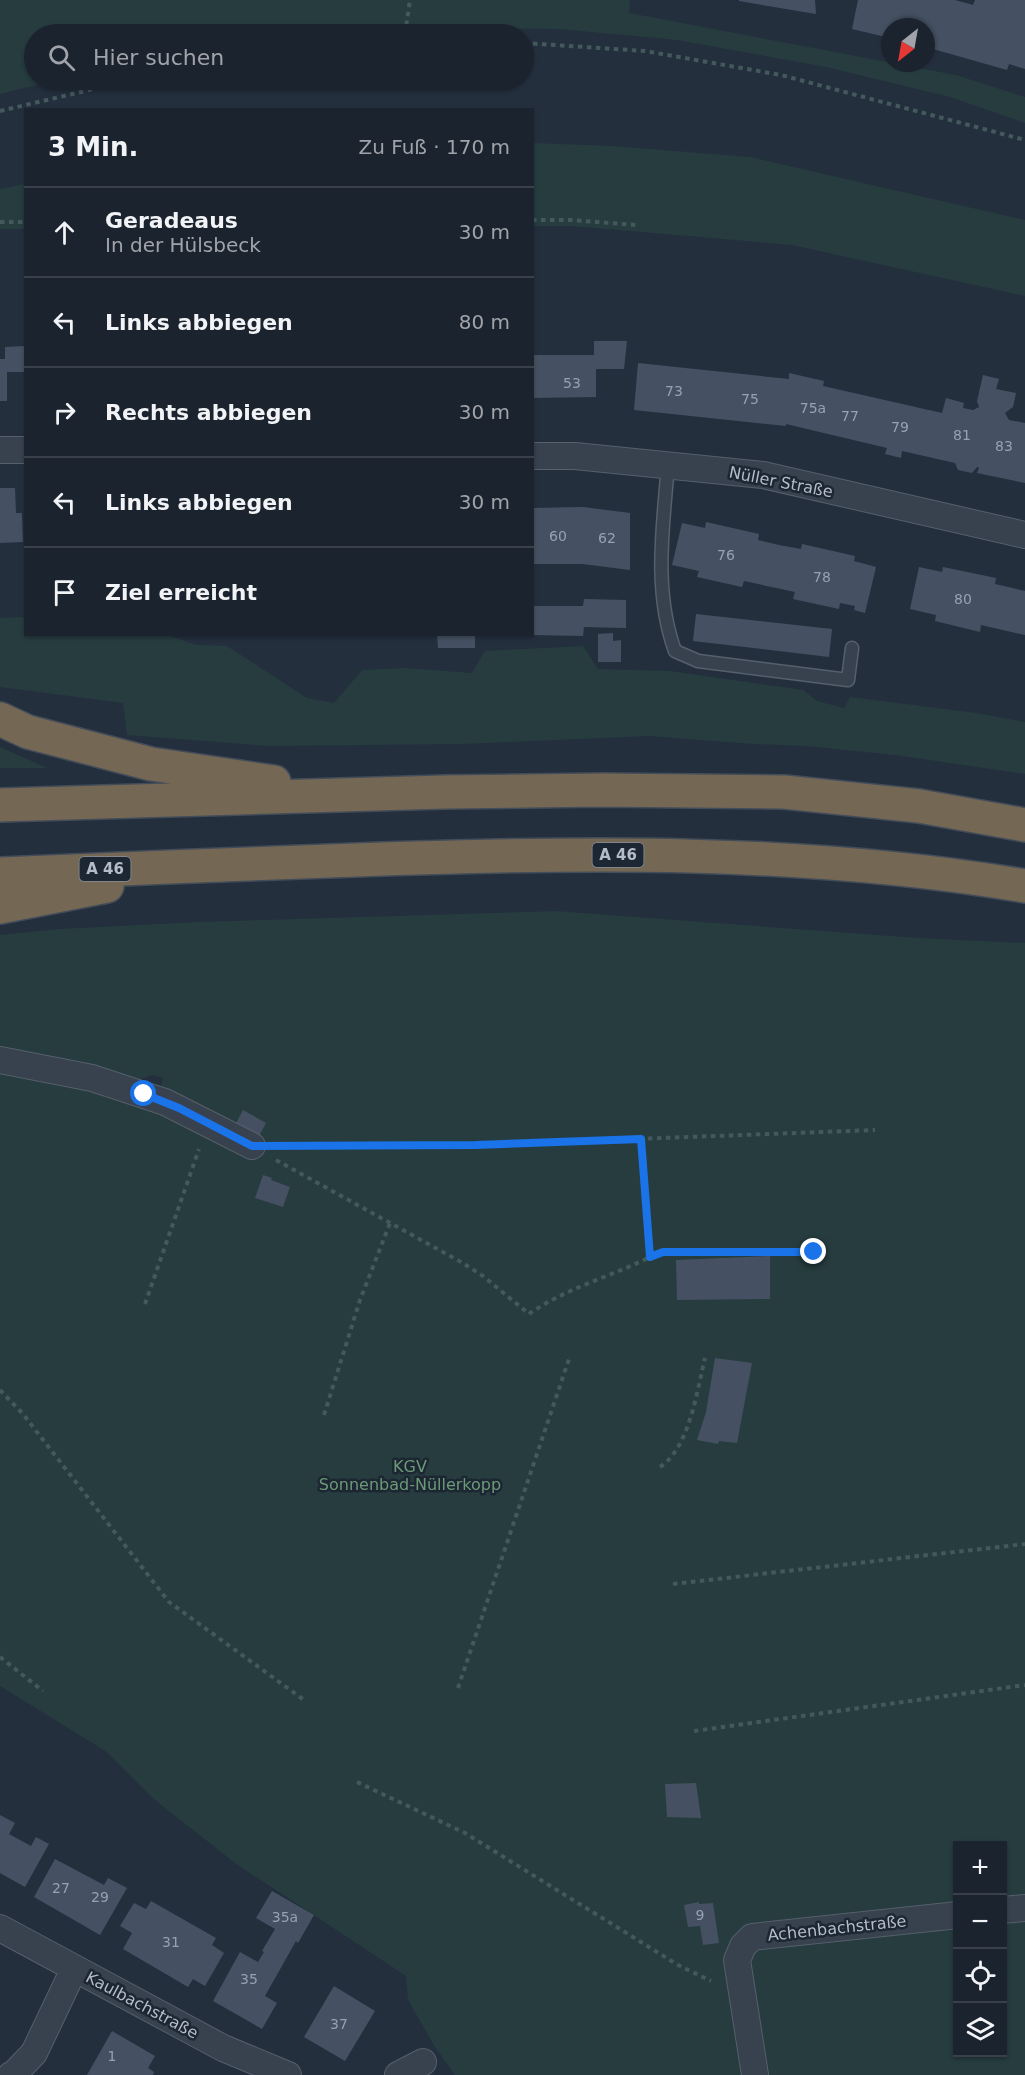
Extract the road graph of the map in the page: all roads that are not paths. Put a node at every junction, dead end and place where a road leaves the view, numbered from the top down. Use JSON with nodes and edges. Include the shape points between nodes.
{"nodes":[{"id":1,"x":0,"y":450,"type":"edge"},
{"id":2,"x":24,"y":450,"type":"edge"},
{"id":3,"x":534,"y":456,"type":"edge"},
{"id":4,"x":668,"y":465,"type":"junction"},
{"id":5,"x":1025,"y":535,"type":"edge"},
{"id":6,"x":852,"y":648,"type":"dead end"},
{"id":7,"x":0,"y":719,"type":"edge"},
{"id":8,"x":444,"y":792,"type":"junction"},
{"id":9,"x":0,"y":805,"type":"edge"},
{"id":10,"x":1025,"y":825,"type":"edge"},
{"id":11,"x":210,"y":865,"type":"junction"},
{"id":12,"x":0,"y":874,"type":"edge"},
{"id":13,"x":1025,"y":885,"type":"edge"},
{"id":14,"x":0,"y":907,"type":"edge"},
{"id":15,"x":0,"y":1060,"type":"edge"},
{"id":16,"x":252,"y":1146,"type":"road end"},
{"id":17,"x":1025,"y":1908,"type":"edge"},
{"id":18,"x":1007,"y":1910,"type":"edge"},
{"id":19,"x":953,"y":1915,"type":"edge"},
{"id":20,"x":0,"y":1928,"type":"edge"},
{"id":21,"x":74,"y":1968,"type":"junction"},
{"id":22,"x":423,"y":2062,"type":"dead end"},
{"id":23,"x":11,"y":2075,"type":"edge"},
{"id":24,"x":288,"y":2075,"type":"edge"},
{"id":25,"x":399,"y":2075,"type":"edge"},
{"id":26,"x":755,"y":2075,"type":"edge"}],
"edges":[{"from":1,"to":2,"type":"street"},
{"from":3,"to":4,"type":"street","name":"Nüller Straße"},
{"from":4,"to":5,"type":"street","name":"Nüller Straße","via":[[763,475]]},
{"from":4,"to":6,"type":"lane","via":[[661,588],[666,628],[675,651],[698,661],[848,680]]},
{"from":7,"to":8,"type":"highway","via":[[28,732],[151,764],[283,784]]},
{"from":8,"to":9,"type":"highway"},
{"from":8,"to":10,"type":"highway","via":[[784,792],[918,806]]},
{"from":11,"to":12,"type":"highway","number":"A 46"},
{"from":11,"to":13,"type":"highway","number":"A 46","via":[[470,855],[660,855],[814,861],[964,875]]},
{"from":11,"to":14,"type":"highway"},
{"from":15,"to":16,"type":"street","via":[[73,1074],[165,1102]]},
{"from":17,"to":18,"type":"street"},
{"from":19,"to":26,"type":"street","name":"Achenbachstraße","via":[[752,1938],[737,1960]]},
{"from":20,"to":21,"type":"street","name":"Kaulbachstraße"},
{"from":21,"to":23,"type":"street","via":[[34,2053]]},
{"from":21,"to":24,"type":"street","name":"Kaulbachstraße","via":[[223,2048]]},
{"from":22,"to":25,"type":"street"}]}
